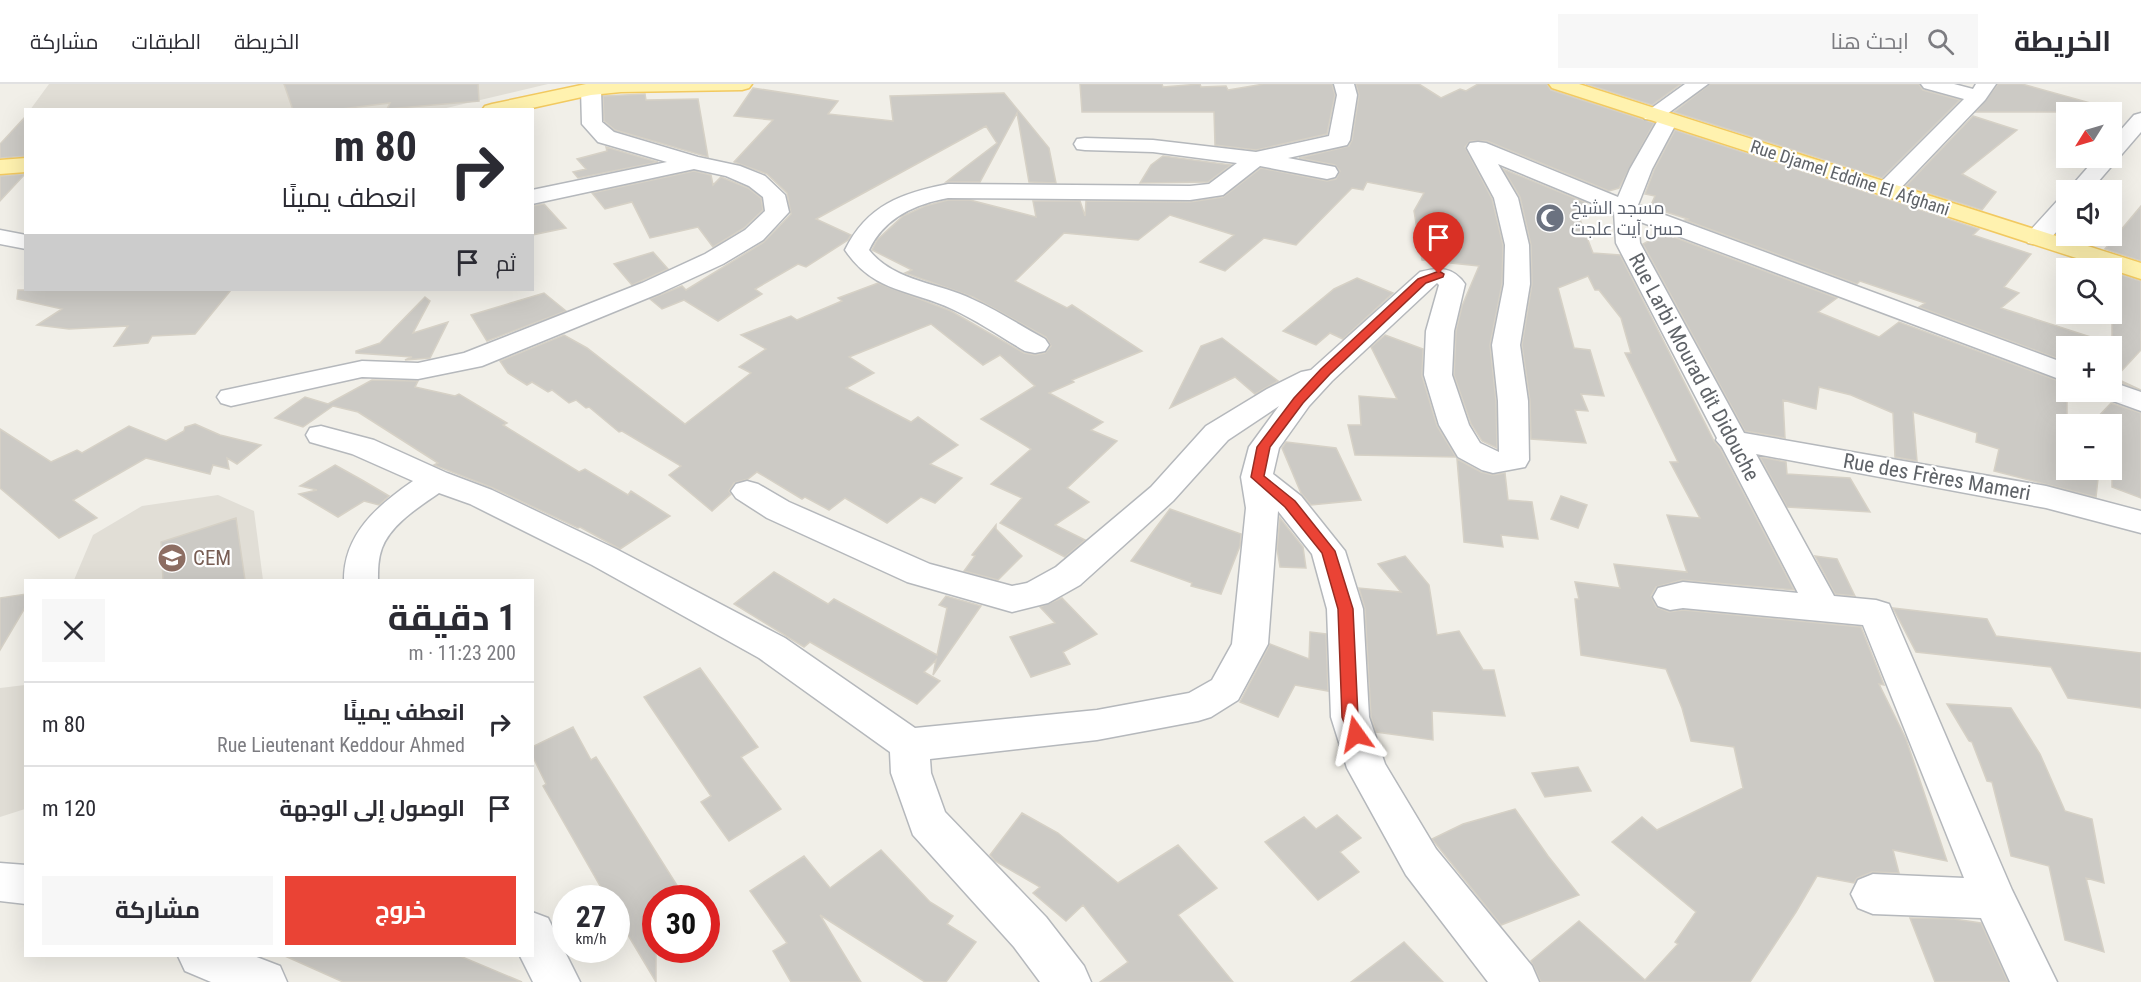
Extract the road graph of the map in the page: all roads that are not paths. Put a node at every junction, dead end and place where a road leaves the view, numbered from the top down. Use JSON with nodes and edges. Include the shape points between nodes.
{"nodes":[{"id":1,"x":742,"y":84,"type":"edge"},
{"id":2,"x":1344,"y":84,"type":"edge"},
{"id":3,"x":1559,"y":84,"type":"edge"},
{"id":4,"x":1698,"y":84,"type":"edge"},
{"id":5,"x":1931,"y":84,"type":"edge"},
{"id":6,"x":591,"y":88,"type":"junction"},
{"id":7,"x":1982,"y":90,"type":"edge"},
{"id":8,"x":501,"y":108,"type":"edge"},
{"id":9,"x":1660,"y":118,"type":"junction"},
{"id":10,"x":2136,"y":132,"type":"edge"},
{"id":11,"x":1085,"y":144,"type":"dead end"},
{"id":12,"x":2122,"y":144,"type":"edge"},
{"id":13,"x":1256,"y":159,"type":"junction"},
{"id":14,"x":694,"y":163,"type":"junction"},
{"id":15,"x":24,"y":165,"type":"edge"},
{"id":16,"x":0,"y":167,"type":"edge"},
{"id":17,"x":2099,"y":168,"type":"edge"},
{"id":18,"x":1327,"y":172,"type":"dead end"},
{"id":19,"x":2088,"y":180,"type":"edge"},
{"id":20,"x":1887,"y":189,"type":"junction"},
{"id":21,"x":534,"y":197,"type":"edge"},
{"id":22,"x":1625,"y":208,"type":"junction"},
{"id":23,"x":2056,"y":216,"type":"edge"},
{"id":24,"x":0,"y":237,"type":"edge"},
{"id":25,"x":2037,"y":238,"type":"junction"},
{"id":26,"x":24,"y":242,"type":"edge"},
{"id":27,"x":2141,"y":271,"type":"edge"},
{"id":28,"x":1035,"y":345,"type":"dead end"},
{"id":29,"x":2056,"y":370,"type":"edge"},
{"id":30,"x":1325,"y":372,"type":"junction"},
{"id":31,"x":2122,"y":395,"type":"edge"},
{"id":32,"x":231,"y":397,"type":"dead end"},
{"id":33,"x":2141,"y":402,"type":"edge"},
{"id":34,"x":321,"y":435,"type":"dead end"},
{"id":35,"x":1731,"y":440,"type":"junction"},
{"id":36,"x":1257,"y":477,"type":"junction"},
{"id":37,"x":436,"y":480,"type":"junction"},
{"id":38,"x":747,"y":491,"type":"dead end"},
{"id":39,"x":2141,"y":522,"type":"edge"},
{"id":40,"x":361,"y":579,"type":"edge"},
{"id":41,"x":1670,"y":597,"type":"dead end"},
{"id":42,"x":1823,"y":608,"type":"junction"},
{"id":43,"x":909,"y":745,"type":"junction"},
{"id":44,"x":0,"y":882,"type":"edge"},
{"id":45,"x":24,"y":885,"type":"edge"},
{"id":46,"x":1873,"y":894,"type":"dead end"},
{"id":47,"x":1994,"y":899,"type":"junction"},
{"id":48,"x":534,"y":937,"type":"edge"},
{"id":49,"x":203,"y":957,"type":"edge"},
{"id":50,"x":264,"y":982,"type":"edge"},
{"id":51,"x":557,"y":982,"type":"edge"},
{"id":52,"x":1068,"y":982,"type":"edge"},
{"id":53,"x":1516,"y":982,"type":"edge"},
{"id":54,"x":2034,"y":982,"type":"edge"}],
"edges":[{"from":1,"to":6,"type":"main road"},
{"from":2,"to":13,"type":"street","via":[[1347,95],[1340,140]]},
{"from":3,"to":9,"type":"main road","name":"Rue Djamel Eddine El Afghani"},
{"from":4,"to":9,"type":"street"},
{"from":5,"to":7,"type":"street"},
{"from":6,"to":8,"type":"main road"},
{"from":6,"to":14,"type":"street","via":[[592,124],[606,137]]},
{"from":7,"to":20,"type":"street"},
{"from":9,"to":20,"type":"main road","name":"Rue Djamel Eddine El Afghani"},
{"from":9,"to":22,"type":"street","name":"Rue Larbi Mourad dit Didouche"},
{"from":10,"to":12,"type":"street"},
{"from":11,"to":13,"type":"street","via":[[1153,146]]},
{"from":13,"to":18,"type":"street"},
{"from":13,"to":28,"type":"street","via":[[1223,186],[1206,193],[926,195],[904,202],[875,223],[861,240],[857,250],[882,274],[953,299]]},
{"from":14,"to":21,"type":"street"},
{"from":14,"to":32,"type":"street","via":[[757,181],[774,195],[777,212],[754,235],[714,259],[472,360],[418,371],[362,369]]},
{"from":15,"to":16,"type":"main road"},
{"from":17,"to":19,"type":"street"},
{"from":20,"to":25,"type":"main road","name":"Rue Djamel Eddine El Afghani"},
{"from":22,"to":29,"type":"street"},
{"from":22,"to":30,"type":"street","via":[[1478,148],[1506,198],[1517,245],[1517,284],[1506,345],[1513,401],[1514,460],[1493,463],[1469,450],[1454,425],[1438,375],[1440,331],[1452,284],[1446,277],[1439,274],[1422,281]]},
{"from":22,"to":35,"type":"street","name":"Rue Larbi Mourad dit Didouche","via":[[1628,243]]},
{"from":23,"to":25,"type":"street"},
{"from":24,"to":26,"type":"street"},
{"from":25,"to":27,"type":"main road","name":"Rue Djamel Eddine El Afghani"},
{"from":30,"to":36,"type":"street","via":[[1264,447]]},
{"from":30,"to":38,"type":"street","via":[[1277,395],[1217,433],[1162,494],[1068,576],[1036,594],[1012,598],[919,573],[778,510]]},
{"from":31,"to":33,"type":"street"},
{"from":34,"to":37,"type":"street","via":[[363,447]]},
{"from":35,"to":39,"type":"street","name":"Rue des Frères Mameri","via":[[2046,496]]},
{"from":35,"to":42,"type":"street","name":"Rue Larbi Mourad dit Didouche"},
{"from":36,"to":43,"type":"street","via":[[1262,508],[1250,644],[1225,690],[1198,706],[1097,725]]},
{"from":36,"to":53,"type":"street","via":[[1290,504],[1328,551],[1345,609],[1350,717],[1367,768],[1421,862]]},
{"from":37,"to":40,"type":"street","via":[[404,502],[368,540],[358,565]]},
{"from":37,"to":43,"type":"street","via":[[482,497],[604,557],[772,648]]},
{"from":41,"to":42,"type":"street"},
{"from":42,"to":47,"type":"street","via":[[1876,614]]},
{"from":43,"to":52,"type":"street","via":[[911,773],[928,822],[1030,932]]},
{"from":44,"to":45,"type":"street"},
{"from":46,"to":47,"type":"street"},
{"from":47,"to":54,"type":"street"},
{"from":48,"to":51,"type":"street"},
{"from":49,"to":50,"type":"street"}]}
